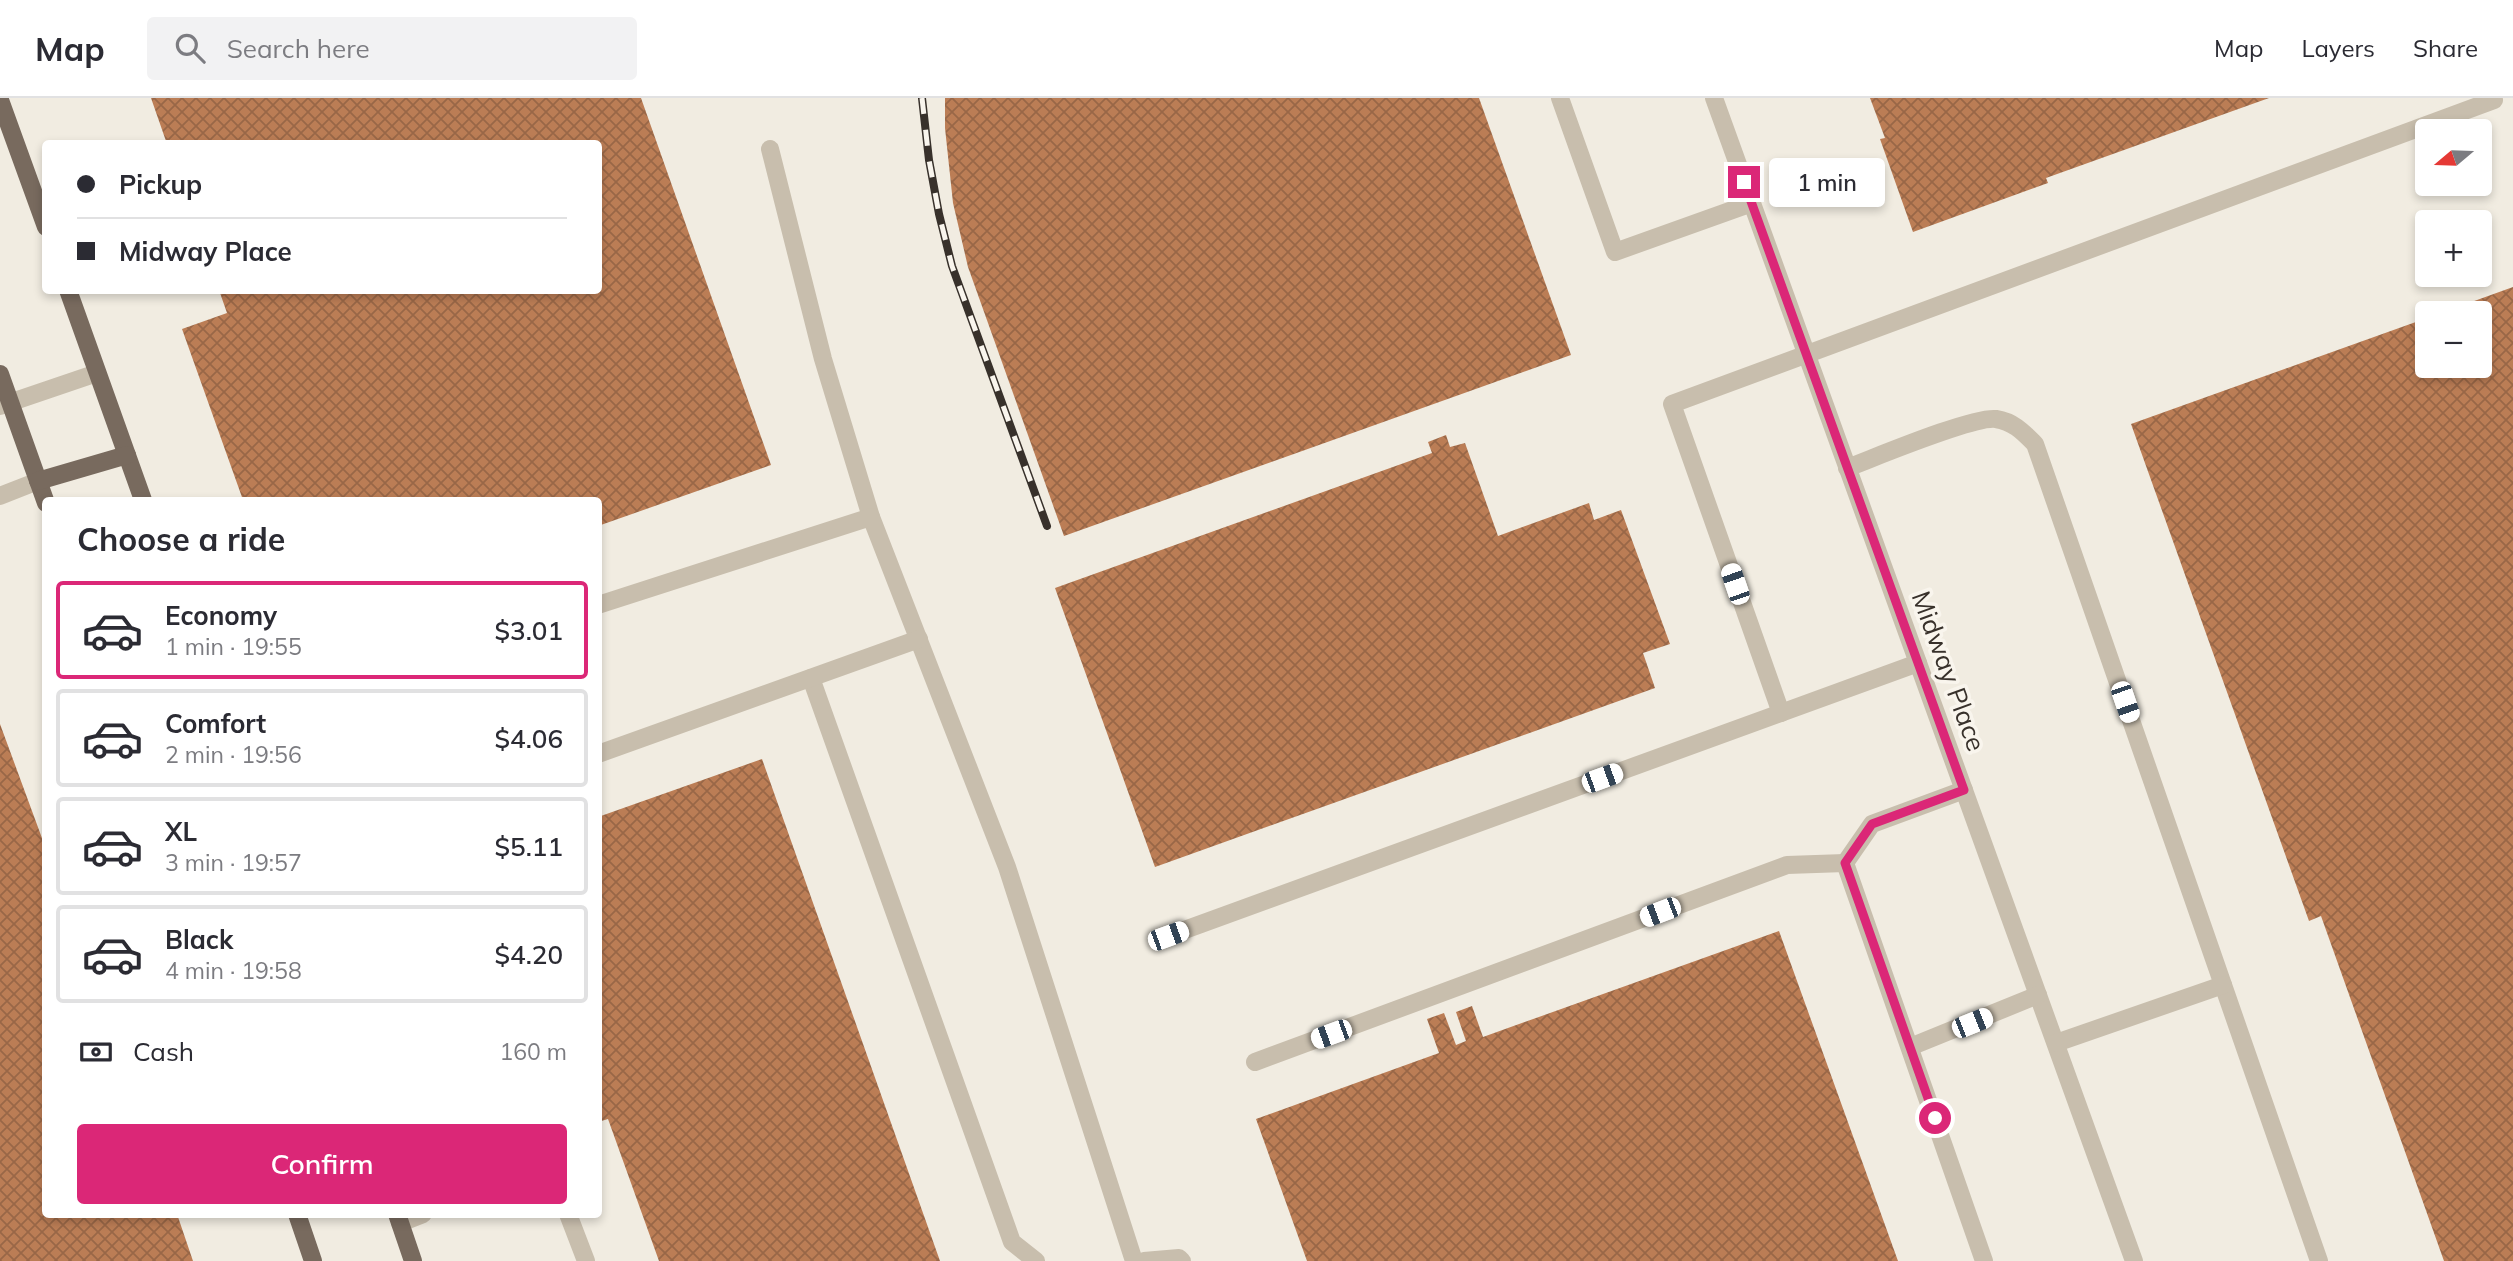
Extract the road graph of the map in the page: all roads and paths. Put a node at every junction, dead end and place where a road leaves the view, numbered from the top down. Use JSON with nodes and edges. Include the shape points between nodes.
{"nodes":[{"id":1,"x":1560,"y":98,"type":"edge"},
{"id":2,"x":1714,"y":98,"type":"edge"},
{"id":3,"x":0,"y":100,"type":"edge"},
{"id":4,"x":2494,"y":100,"type":"dead end"},
{"id":5,"x":770,"y":149,"type":"dead end"},
{"id":6,"x":1752,"y":203,"type":"junction"},
{"id":7,"x":42,"y":216,"type":"edge"},
{"id":8,"x":69,"y":294,"type":"edge"},
{"id":9,"x":1806,"y":354,"type":"junction"},
{"id":10,"x":97,"y":373,"type":"junction"},
{"id":11,"x":0,"y":374,"type":"edge"},
{"id":12,"x":5,"y":404,"type":"edge"},
{"id":13,"x":127,"y":455,"type":"junction"},
{"id":14,"x":1847,"y":468,"type":"junction"},
{"id":15,"x":38,"y":481,"type":"junction"},
{"id":16,"x":0,"y":496,"type":"edge"},
{"id":17,"x":44,"y":497,"type":"edge"},
{"id":18,"x":142,"y":497,"type":"edge"},
{"id":19,"x":870,"y":517,"type":"junction"},
{"id":20,"x":602,"y":604,"type":"edge"},
{"id":21,"x":919,"y":639,"type":"junction"},
{"id":22,"x":1918,"y":663,"type":"junction"},
{"id":23,"x":811,"y":678,"type":"junction"},
{"id":24,"x":1781,"y":713,"type":"junction"},
{"id":25,"x":602,"y":753,"type":"edge"},
{"id":26,"x":1964,"y":790,"type":"junction"},
{"id":27,"x":1845,"y":863,"type":"junction"},
{"id":28,"x":1168,"y":936,"type":"dead end"},
{"id":29,"x":2223,"y":985,"type":"junction"},
{"id":30,"x":2038,"y":995,"type":"junction"},
{"id":31,"x":2056,"y":1043,"type":"junction"},
{"id":32,"x":1910,"y":1047,"type":"junction"},
{"id":33,"x":1255,"y":1062,"type":"dead end"},
{"id":34,"x":298,"y":1218,"type":"edge"},
{"id":35,"x":570,"y":1218,"type":"edge"},
{"id":36,"x":398,"y":1219,"type":"edge"},
{"id":37,"x":313,"y":1261,"type":"edge"},
{"id":38,"x":413,"y":1261,"type":"edge"},
{"id":39,"x":586,"y":1261,"type":"edge"},
{"id":40,"x":1036,"y":1261,"type":"edge"},
{"id":41,"x":1134,"y":1261,"type":"edge"},
{"id":42,"x":1144,"y":1261,"type":"edge"},
{"id":43,"x":1182,"y":1261,"type":"edge"},
{"id":44,"x":1984,"y":1261,"type":"edge"},
{"id":45,"x":2134,"y":1261,"type":"edge"},
{"id":46,"x":2319,"y":1261,"type":"edge"}],
"edges":[{"from":1,"to":6,"type":"street","via":[[1615,252]]},
{"from":2,"to":6,"type":"street","name":"Midway Place"},
{"from":3,"to":7,"type":"main road"},
{"from":4,"to":9,"type":"street"},
{"from":5,"to":19,"type":"street","via":[[823,359]]},
{"from":6,"to":9,"type":"street","name":"Midway Place"},
{"from":8,"to":10,"type":"main road"},
{"from":9,"to":14,"type":"street","name":"Midway Place"},
{"from":9,"to":24,"type":"street","via":[[1672,404]]},
{"from":10,"to":12,"type":"street"},
{"from":10,"to":13,"type":"main road"},
{"from":11,"to":12,"type":"main road"},
{"from":12,"to":15,"type":"main road"},
{"from":13,"to":15,"type":"main road"},
{"from":13,"to":18,"type":"main road"},
{"from":14,"to":22,"type":"street","name":"Midway Place"},
{"from":14,"to":29,"type":"street","via":[[1993,418],[2015,424],[2035,444]]},
{"from":15,"to":16,"type":"street"},
{"from":15,"to":17,"type":"main road"},
{"from":19,"to":20,"type":"street"},
{"from":19,"to":21,"type":"street"},
{"from":21,"to":23,"type":"street"},
{"from":21,"to":41,"type":"street","via":[[1007,867]]},
{"from":22,"to":24,"type":"street"},
{"from":22,"to":26,"type":"street","name":"Midway Place"},
{"from":23,"to":25,"type":"street"},
{"from":23,"to":40,"type":"street","via":[[1012,1242]]},
{"from":24,"to":28,"type":"street"},
{"from":26,"to":27,"type":"street","via":[[1872,824]]},
{"from":26,"to":30,"type":"street","name":"Midway Place"},
{"from":27,"to":32,"type":"street"},
{"from":27,"to":33,"type":"street","via":[[1787,865]]},
{"from":29,"to":31,"type":"street"},
{"from":29,"to":46,"type":"street"},
{"from":30,"to":31,"type":"street","name":"Midway Place"},
{"from":30,"to":32,"type":"street"},
{"from":31,"to":45,"type":"street","name":"Midway Place"},
{"from":32,"to":44,"type":"street"},
{"from":34,"to":37,"type":"main road"},
{"from":35,"to":39,"type":"street"},
{"from":36,"to":38,"type":"main road"},
{"from":42,"to":43,"type":"street"}]}
